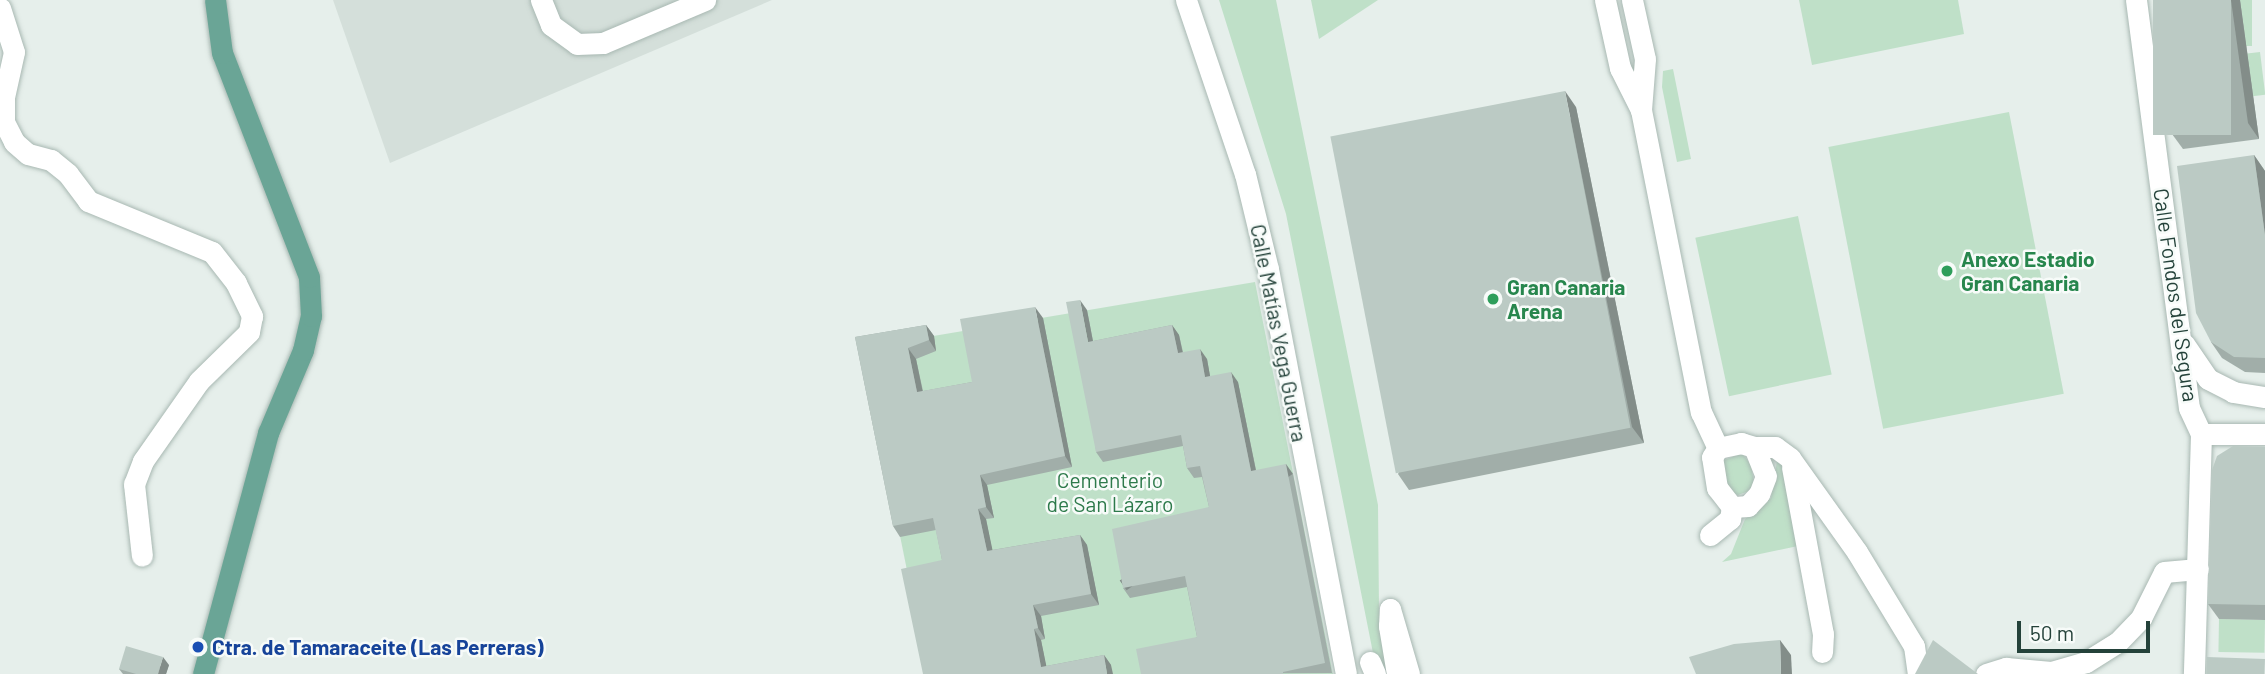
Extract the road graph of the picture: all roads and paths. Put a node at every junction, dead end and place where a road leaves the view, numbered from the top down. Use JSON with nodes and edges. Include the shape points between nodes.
{"nodes":[{"id":1,"x":215,"y":0,"type":"edge"},
{"id":2,"x":541,"y":0,"type":"edge"},
{"id":3,"x":705,"y":0,"type":"edge"},
{"id":4,"x":1186,"y":0,"type":"edge"},
{"id":5,"x":1605,"y":0,"type":"edge"},
{"id":6,"x":1632,"y":0,"type":"edge"},
{"id":7,"x":2136,"y":0,"type":"edge"},
{"id":8,"x":0,"y":8,"type":"edge"},
{"id":9,"x":1616,"y":54,"type":"junction"},
{"id":10,"x":1652,"y":56,"type":"junction"},
{"id":11,"x":1641,"y":110,"type":"junction"},
{"id":12,"x":2182,"y":341,"type":"junction"},
{"id":13,"x":2265,"y":397,"type":"edge"},
{"id":14,"x":2202,"y":434,"type":"junction"},
{"id":15,"x":2265,"y":434,"type":"edge"},
{"id":16,"x":1754,"y":447,"type":"junction"},
{"id":17,"x":1718,"y":448,"type":"junction"},
{"id":18,"x":1790,"y":458,"type":"junction"},
{"id":19,"x":1732,"y":507,"type":"junction"},
{"id":20,"x":1710,"y":535,"type":"dead end"},
{"id":21,"x":142,"y":556,"type":"dead end"},
{"id":22,"x":2198,"y":569,"type":"junction"},
{"id":23,"x":1822,"y":652,"type":"dead end"},
{"id":24,"x":203,"y":674,"type":"edge"},
{"id":25,"x":1346,"y":674,"type":"edge"},
{"id":26,"x":1397,"y":674,"type":"edge"},
{"id":27,"x":1409,"y":674,"type":"edge"},
{"id":28,"x":1918,"y":674,"type":"edge"},
{"id":29,"x":1986,"y":674,"type":"edge"},
{"id":30,"x":2194,"y":674,"type":"edge"}],
"edges":[{"from":1,"to":24,"type":"main road","via":[[222,53],[309,277],[311,316],[303,350],[268,433]]},
{"from":2,"to":3,"type":"street","via":[[551,25],[577,44],[603,43]]},
{"from":4,"to":25,"type":"street","name":"Calle Matías Vega Guerra","via":[[1222,98],[1265,256]]},
{"from":5,"to":9,"type":"street"},
{"from":6,"to":10,"type":"street"},
{"from":7,"to":12,"type":"street","name":"Calle Fondos del Segura"},
{"from":8,"to":21,"type":"street","via":[[14,52],[4,97],[4,122],[14,142],[28,154],[51,160],[88,201],[212,252],[236,283],[252,316],[249,332],[199,381],[144,461],[134,484]]},
{"from":9,"to":10,"type":"street","via":[[1625,61]]},
{"from":9,"to":11,"type":"street"},
{"from":10,"to":11,"type":"street"},
{"from":11,"to":17,"type":"street","via":[[1701,412]]},
{"from":12,"to":13,"type":"street","via":[[2208,379],[2233,392]]},
{"from":12,"to":14,"type":"street","name":"Calle Fondos del Segura","via":[[2189,408]]},
{"from":14,"to":15,"type":"street"},
{"from":14,"to":22,"type":"street","name":"Calle Fondos del Segura"},
{"from":16,"to":17,"type":"street","via":[[1741,443]]},
{"from":16,"to":18,"type":"street","via":[[1775,447]]},
{"from":16,"to":19,"type":"street","via":[[1766,476],[1748,506]]},
{"from":17,"to":19,"type":"street","via":[[1711,471],[1723,499]]},
{"from":18,"to":23,"type":"street","via":[[1823,634]]},
{"from":18,"to":28,"type":"street","via":[[1857,552],[1911,640],[1919,657]]},
{"from":19,"to":20,"type":"street","via":[[1730,519]]},
{"from":22,"to":29,"type":"street","via":[[2164,572],[2141,618],[2116,643],[2086,662],[2051,672],[2006,668]]},
{"from":22,"to":30,"type":"street","name":"Calle Fondos del Segura"},
{"from":26,"to":27,"type":"street","via":[[1390,609]]}]}
